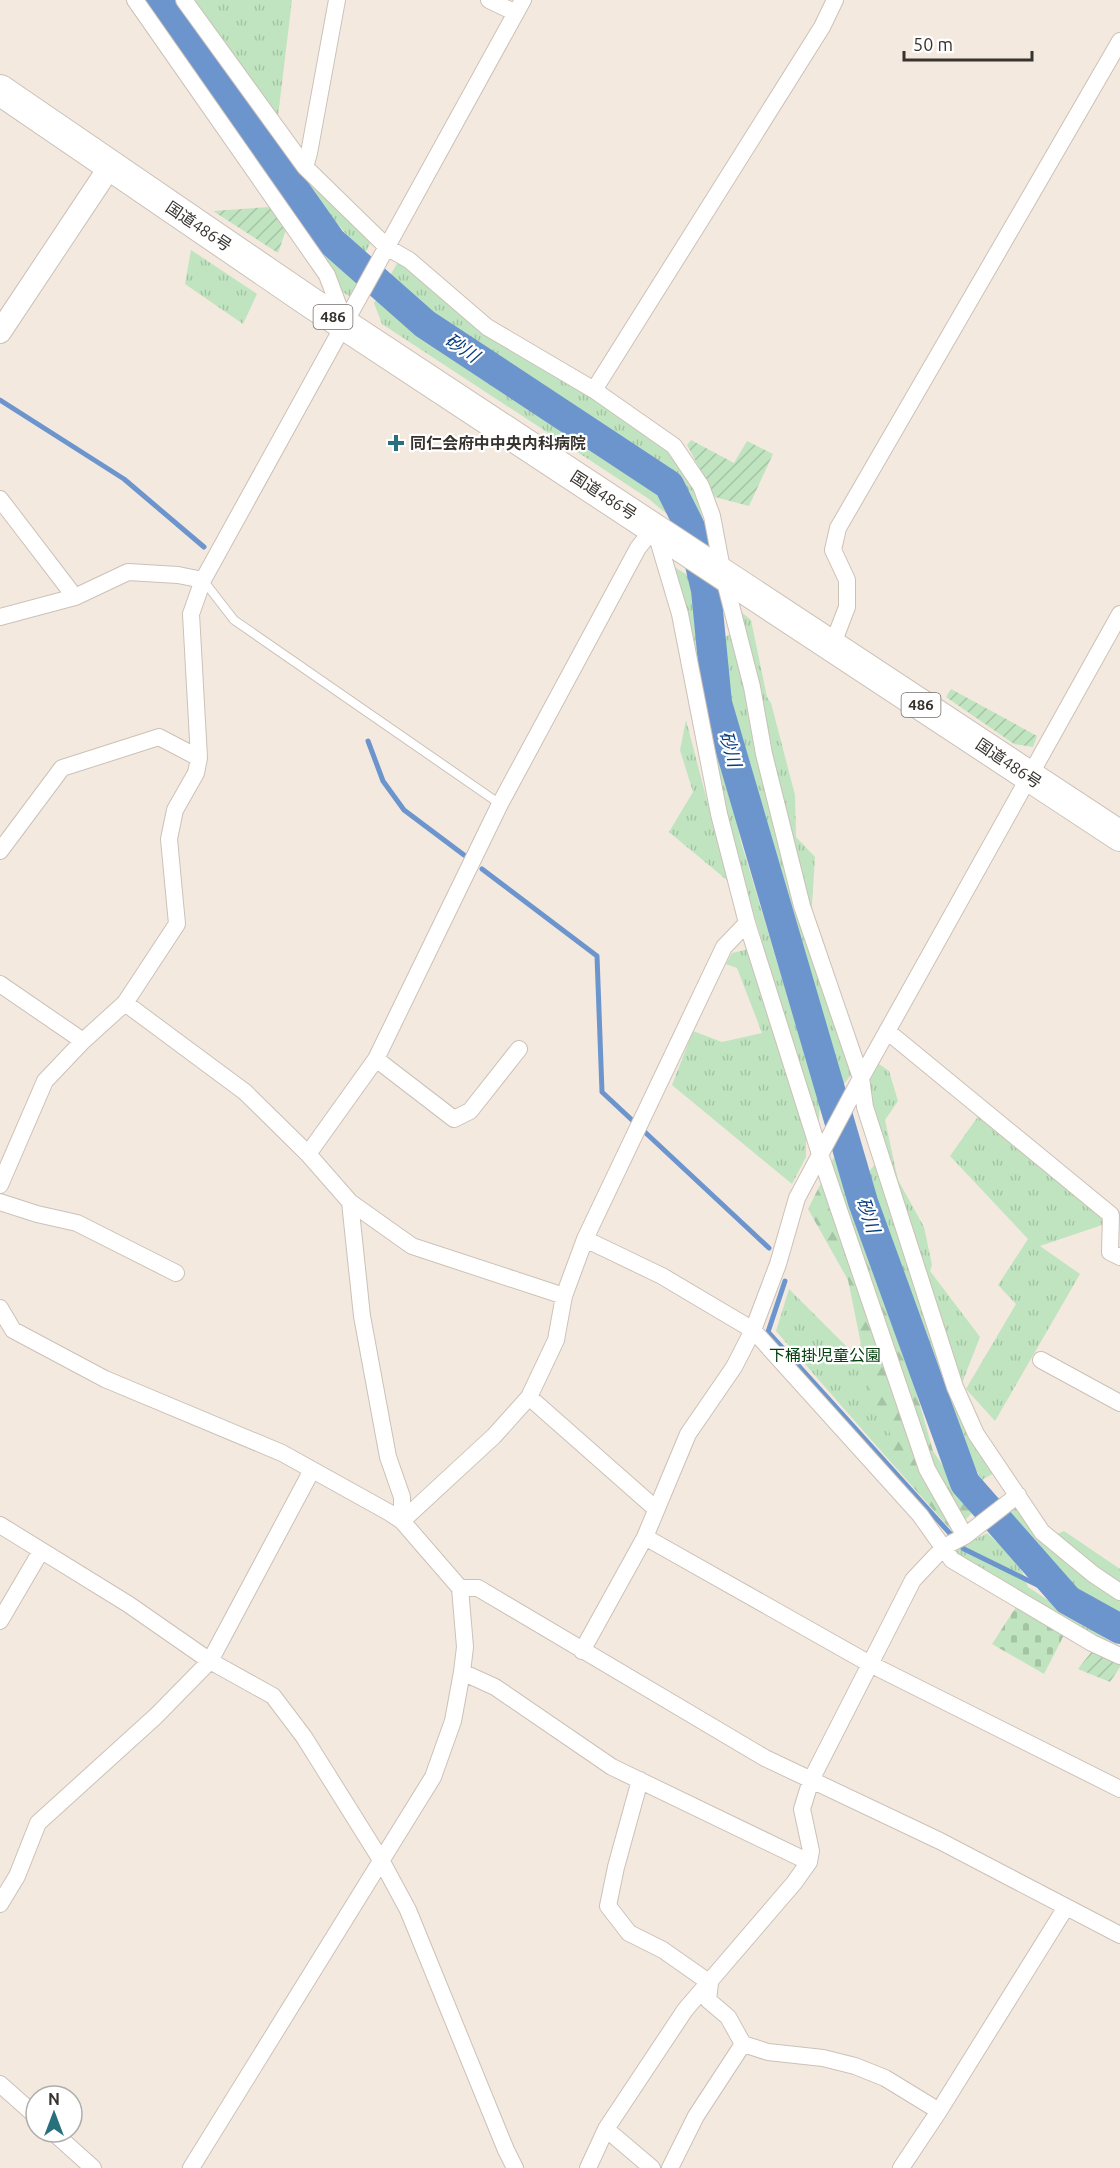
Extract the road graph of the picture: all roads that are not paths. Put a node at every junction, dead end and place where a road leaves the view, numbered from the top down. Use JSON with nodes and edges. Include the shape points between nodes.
{"nodes":[{"id":1,"x":135,"y":0,"type":"edge"},
{"id":2,"x":184,"y":0,"type":"edge"},
{"id":3,"x":337,"y":0,"type":"edge"},
{"id":4,"x":489,"y":0,"type":"edge"},
{"id":5,"x":835,"y":0,"type":"edge"},
{"id":6,"x":520,"y":7,"type":"edge"},
{"id":7,"x":1120,"y":41,"type":"edge"},
{"id":8,"x":0,"y":90,"type":"edge"},
{"id":9,"x":111,"y":165,"type":"junction"},
{"id":10,"x":305,"y":167,"type":"junction"},
{"id":11,"x":388,"y":248,"type":"junction"},
{"id":12,"x":351,"y":314,"type":"junction"},
{"id":13,"x":0,"y":332,"type":"edge"},
{"id":14,"x":594,"y":390,"type":"junction"},
{"id":15,"x":0,"y":499,"type":"edge"},
{"id":16,"x":662,"y":533,"type":"junction"},
{"id":17,"x":723,"y":574,"type":"junction"},
{"id":18,"x":203,"y":580,"type":"junction"},
{"id":19,"x":75,"y":597,"type":"junction"},
{"id":20,"x":1120,"y":614,"type":"edge"},
{"id":21,"x":0,"y":617,"type":"edge"},
{"id":22,"x":832,"y":646,"type":"junction"},
{"id":23,"x":200,"y":758,"type":"junction"},
{"id":24,"x":1030,"y":777,"type":"junction"},
{"id":25,"x":500,"y":804,"type":"junction"},
{"id":26,"x":1120,"y":836,"type":"edge"},
{"id":27,"x":0,"y":851,"type":"edge"},
{"id":28,"x":747,"y":923,"type":"junction"},
{"id":29,"x":0,"y":984,"type":"edge"},
{"id":30,"x":125,"y":1003,"type":"junction"},
{"id":31,"x":887,"y":1031,"type":"junction"},
{"id":32,"x":83,"y":1041,"type":"junction"},
{"id":33,"x":519,"y":1049,"type":"dead end"},
{"id":34,"x":376,"y":1059,"type":"junction"},
{"id":35,"x":861,"y":1078,"type":"junction"},
{"id":36,"x":308,"y":1154,"type":"junction"},
{"id":37,"x":820,"y":1154,"type":"junction"},
{"id":38,"x":0,"y":1185,"type":"edge"},
{"id":39,"x":0,"y":1202,"type":"edge"},
{"id":40,"x":350,"y":1202,"type":"junction"},
{"id":41,"x":585,"y":1239,"type":"junction"},
{"id":42,"x":1120,"y":1257,"type":"edge"},
{"id":43,"x":176,"y":1273,"type":"dead end"},
{"id":44,"x":564,"y":1296,"type":"junction"},
{"id":45,"x":0,"y":1308,"type":"edge"},
{"id":46,"x":753,"y":1330,"type":"junction"},
{"id":47,"x":1041,"y":1360,"type":"dead end"},
{"id":48,"x":529,"y":1397,"type":"junction"},
{"id":49,"x":1120,"y":1403,"type":"edge"},
{"id":50,"x":312,"y":1470,"type":"junction"},
{"id":51,"x":1018,"y":1495,"type":"junction"},
{"id":52,"x":656,"y":1509,"type":"junction"},
{"id":53,"x":402,"y":1521,"type":"junction"},
{"id":54,"x":0,"y":1525,"type":"edge"},
{"id":55,"x":964,"y":1536,"type":"junction"},
{"id":56,"x":645,"y":1537,"type":"junction"},
{"id":57,"x":944,"y":1547,"type":"junction"},
{"id":58,"x":41,"y":1551,"type":"junction"},
{"id":59,"x":460,"y":1588,"type":"junction"},
{"id":60,"x":1120,"y":1592,"type":"edge"},
{"id":61,"x":0,"y":1621,"type":"edge"},
{"id":62,"x":582,"y":1651,"type":"junction"},
{"id":63,"x":1120,"y":1656,"type":"edge"},
{"id":64,"x":210,"y":1661,"type":"junction"},
{"id":65,"x":870,"y":1664,"type":"junction"},
{"id":66,"x":462,"y":1672,"type":"junction"},
{"id":67,"x":640,"y":1780,"type":"junction"},
{"id":68,"x":811,"y":1780,"type":"junction"},
{"id":69,"x":1120,"y":1789,"type":"edge"},
{"id":70,"x":381,"y":1860,"type":"junction"},
{"id":71,"x":808,"y":1862,"type":"junction"},
{"id":72,"x":0,"y":1904,"type":"edge"},
{"id":73,"x":1066,"y":1907,"type":"junction"},
{"id":74,"x":1120,"y":1935,"type":"edge"},
{"id":75,"x":710,"y":1983,"type":"junction"},
{"id":76,"x":743,"y":2044,"type":"junction"},
{"id":77,"x":0,"y":2084,"type":"edge"},
{"id":78,"x":24,"y":2105,"type":"edge"},
{"id":79,"x":939,"y":2111,"type":"junction"},
{"id":80,"x":606,"y":2129,"type":"junction"},
{"id":81,"x":66,"y":2144,"type":"edge"},
{"id":82,"x":93,"y":2168,"type":"edge"},
{"id":83,"x":191,"y":2168,"type":"edge"},
{"id":84,"x":515,"y":2168,"type":"edge"},
{"id":85,"x":588,"y":2168,"type":"edge"},
{"id":86,"x":652,"y":2168,"type":"edge"},
{"id":87,"x":670,"y":2168,"type":"edge"},
{"id":88,"x":901,"y":2168,"type":"edge"}],
"edges":[{"from":1,"to":12,"type":"street"},
{"from":2,"to":10,"type":"street"},
{"from":3,"to":10,"type":"street"},
{"from":4,"to":6,"type":"street"},
{"from":5,"to":14,"type":"street","via":[[822,27]]},
{"from":6,"to":11,"type":"street"},
{"from":7,"to":22,"type":"street","via":[[838,528],[833,550],[847,580],[847,607]]},
{"from":8,"to":9,"type":"highway","name":"国道486号","number":"486"},
{"from":9,"to":12,"type":"highway","name":"国道486号","number":"486","via":[[308,301]]},
{"from":9,"to":13,"type":"street"},
{"from":10,"to":11,"type":"street"},
{"from":11,"to":12,"type":"street"},
{"from":11,"to":14,"type":"street","via":[[409,260],[488,327]]},
{"from":12,"to":16,"type":"highway","name":"国道486号","number":"486"},
{"from":12,"to":18,"type":"street"},
{"from":14,"to":17,"type":"street","via":[[674,446],[701,486],[712,516]]},
{"from":15,"to":19,"type":"street"},
{"from":16,"to":17,"type":"highway","name":"国道486号","number":"486"},
{"from":16,"to":25,"type":"street","via":[[638,548]]},
{"from":16,"to":28,"type":"street","via":[[719,814]]},
{"from":17,"to":22,"type":"highway","name":"国道486号","number":"486"},
{"from":17,"to":35,"type":"street","via":[[802,906]]},
{"from":18,"to":19,"type":"street","via":[[128,572]]},
{"from":18,"to":23,"type":"street","via":[[191,614]]},
{"from":18,"to":25,"type":"lane","via":[[234,620]]},
{"from":19,"to":21,"type":"street"},
{"from":20,"to":24,"type":"street"},
{"from":22,"to":24,"type":"highway","name":"国道486号","number":"486"},
{"from":23,"to":27,"type":"street","via":[[159,737],[62,768]]},
{"from":23,"to":30,"type":"street","via":[[175,810],[170,839],[177,924]]},
{"from":24,"to":26,"type":"highway","name":"国道486号","number":"486"},
{"from":24,"to":31,"type":"street"},
{"from":25,"to":34,"type":"street"},
{"from":28,"to":37,"type":"street"},
{"from":28,"to":41,"type":"street","via":[[724,947]]},
{"from":29,"to":32,"type":"street"},
{"from":30,"to":32,"type":"street"},
{"from":30,"to":36,"type":"street","via":[[245,1092]]},
{"from":31,"to":35,"type":"street"},
{"from":31,"to":42,"type":"street","via":[[1111,1215],[1110,1252]]},
{"from":32,"to":38,"type":"street","via":[[45,1081]]},
{"from":33,"to":34,"type":"street","via":[[470,1111],[454,1119]]},
{"from":34,"to":36,"type":"street"},
{"from":35,"to":37,"type":"street"},
{"from":35,"to":51,"type":"street","via":[[865,1107],[955,1387],[976,1434]]},
{"from":36,"to":40,"type":"street"},
{"from":37,"to":46,"type":"street","via":[[797,1198]]},
{"from":37,"to":55,"type":"street","via":[[927,1469]]},
{"from":39,"to":43,"type":"street","via":[[77,1223]]},
{"from":40,"to":44,"type":"street","via":[[412,1246]]},
{"from":40,"to":53,"type":"street","via":[[362,1316],[388,1457],[402,1497]]},
{"from":41,"to":44,"type":"street"},
{"from":41,"to":46,"type":"street","via":[[662,1276]]},
{"from":44,"to":48,"type":"street","via":[[556,1340]]},
{"from":45,"to":50,"type":"street","via":[[12,1330],[105,1379],[282,1453]]},
{"from":46,"to":52,"type":"street","via":[[734,1367],[688,1434]]},
{"from":46,"to":57,"type":"street","via":[[920,1515]]},
{"from":47,"to":49,"type":"street"},
{"from":48,"to":52,"type":"street"},
{"from":48,"to":53,"type":"street","via":[[494,1436]]},
{"from":50,"to":53,"type":"street"},
{"from":50,"to":64,"type":"street"},
{"from":51,"to":55,"type":"street"},
{"from":51,"to":60,"type":"street","via":[[1042,1532]]},
{"from":52,"to":56,"type":"street"},
{"from":53,"to":59,"type":"street"},
{"from":54,"to":58,"type":"street"},
{"from":55,"to":57,"type":"street"},
{"from":56,"to":62,"type":"street"},
{"from":56,"to":65,"type":"street"},
{"from":57,"to":63,"type":"street","via":[[952,1560]]},
{"from":57,"to":65,"type":"street","via":[[913,1580]]},
{"from":58,"to":61,"type":"street"},
{"from":58,"to":64,"type":"street","via":[[128,1604]]},
{"from":59,"to":62,"type":"street","via":[[478,1588]]},
{"from":59,"to":66,"type":"street","via":[[465,1647]]},
{"from":62,"to":68,"type":"street","via":[[765,1758]]},
{"from":64,"to":70,"type":"street","via":[[273,1696],[304,1737]]},
{"from":64,"to":72,"type":"street","via":[[156,1716],[38,1823],[17,1876]]},
{"from":65,"to":68,"type":"street"},
{"from":65,"to":69,"type":"street"},
{"from":66,"to":67,"type":"street","via":[[495,1687],[612,1767]]},
{"from":66,"to":70,"type":"street","via":[[453,1721],[432,1777]]},
{"from":67,"to":71,"type":"street"},
{"from":67,"to":75,"type":"street","via":[[608,1906],[630,1933],[663,1950]]},
{"from":68,"to":71,"type":"street","via":[[802,1809],[811,1851]]},
{"from":68,"to":73,"type":"street"},
{"from":70,"to":83,"type":"street"},
{"from":70,"to":84,"type":"street","via":[[408,1910]]},
{"from":71,"to":75,"type":"street"},
{"from":73,"to":74,"type":"street"},
{"from":73,"to":79,"type":"street"},
{"from":75,"to":76,"type":"street","via":[[708,2000],[728,2018]]},
{"from":75,"to":80,"type":"street","via":[[685,2010]]},
{"from":76,"to":79,"type":"street","via":[[768,2052],[855,2066],[885,2078]]},
{"from":76,"to":87,"type":"street","via":[[696,2116]]},
{"from":77,"to":78,"type":"street"},
{"from":79,"to":88,"type":"street"},
{"from":80,"to":85,"type":"street"},
{"from":80,"to":86,"type":"street"},
{"from":81,"to":82,"type":"street"}]}
